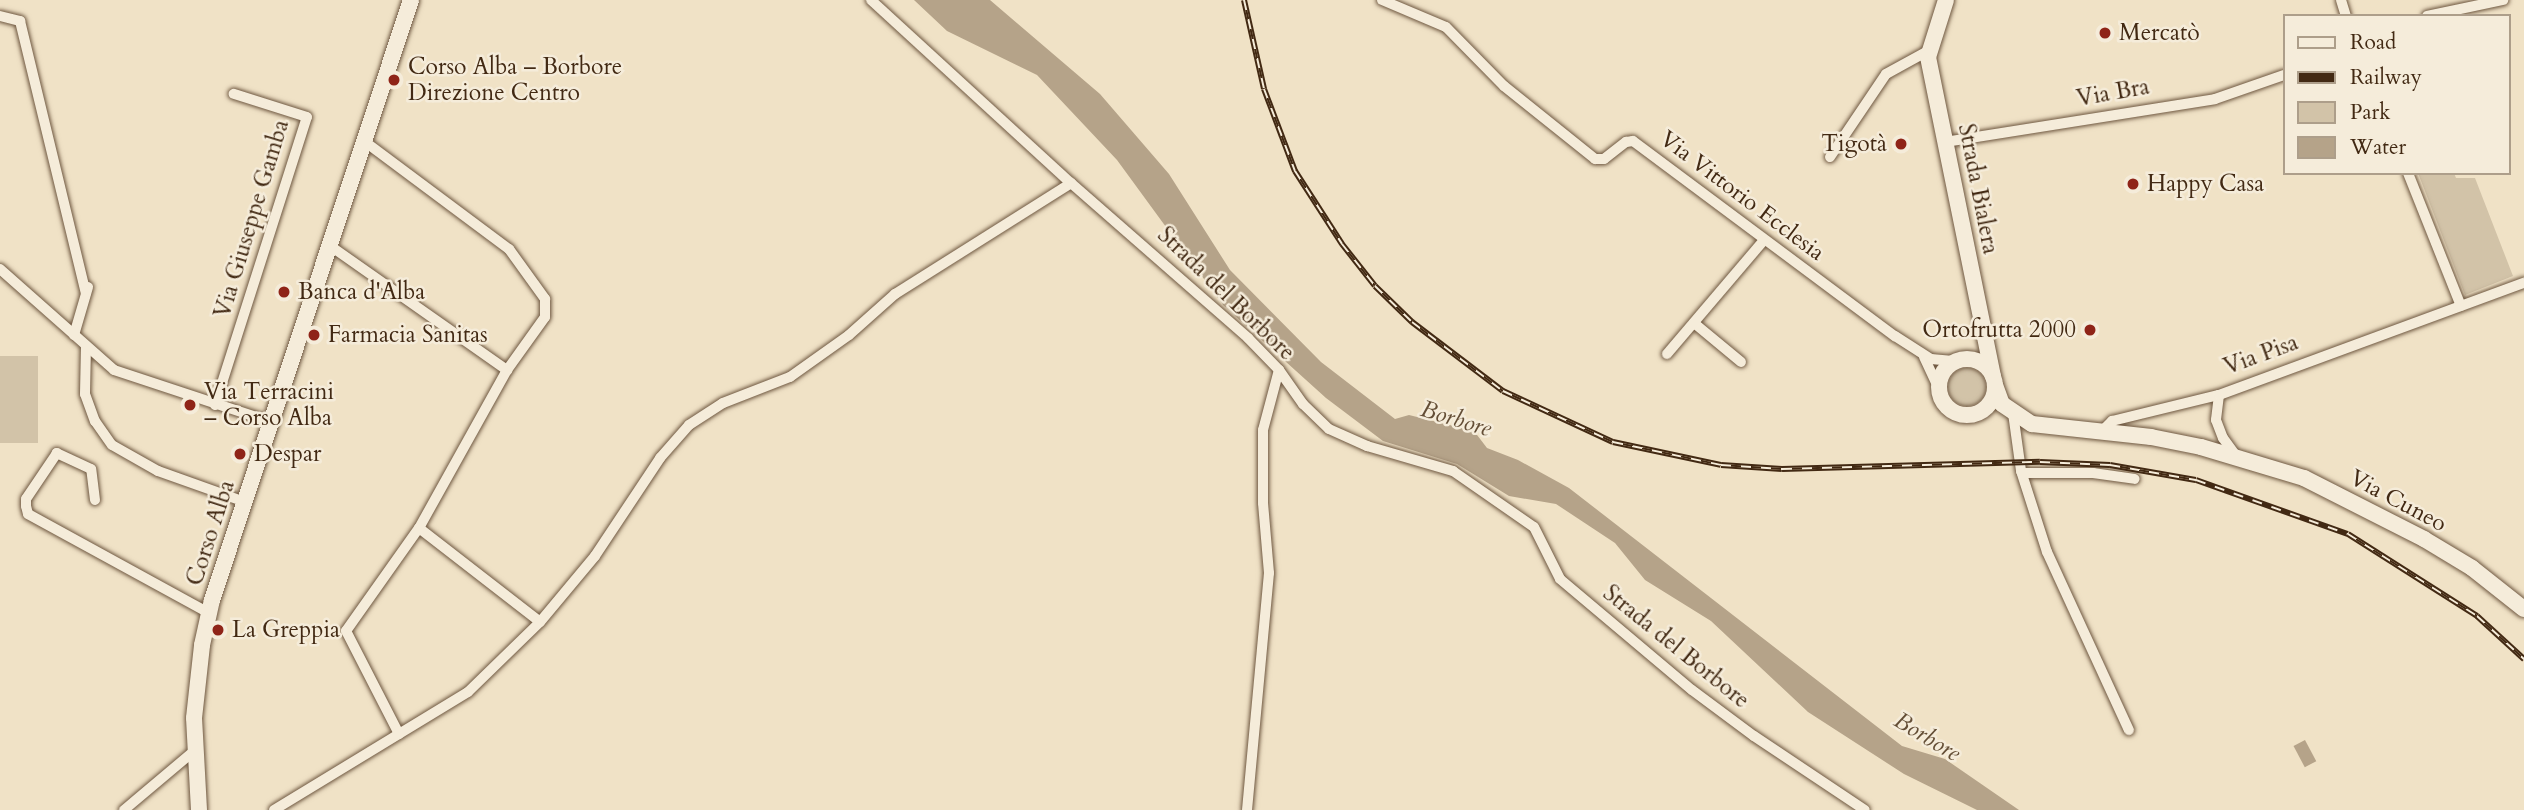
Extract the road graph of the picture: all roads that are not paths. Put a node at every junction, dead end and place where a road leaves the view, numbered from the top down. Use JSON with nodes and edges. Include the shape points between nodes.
{"nodes":[{"id":1,"x":411,"y":0,"type":"edge"},
{"id":2,"x":871,"y":0,"type":"edge"},
{"id":3,"x":1382,"y":0,"type":"edge"},
{"id":4,"x":1946,"y":0,"type":"edge"},
{"id":5,"x":2503,"y":0,"type":"edge"},
{"id":6,"x":2436,"y":14,"type":"edge"},
{"id":7,"x":0,"y":16,"type":"edge"},
{"id":8,"x":1928,"y":51,"type":"junction"},
{"id":9,"x":2282,"y":76,"type":"edge"},
{"id":10,"x":234,"y":94,"type":"dead end"},
{"id":11,"x":364,"y":141,"type":"junction"},
{"id":12,"x":1945,"y":142,"type":"junction"},
{"id":13,"x":1830,"y":157,"type":"dead end"},
{"id":14,"x":2409,"y":175,"type":"edge"},
{"id":15,"x":1071,"y":183,"type":"junction"},
{"id":16,"x":1764,"y":240,"type":"junction"},
{"id":17,"x":330,"y":245,"type":"junction"},
{"id":18,"x":0,"y":269,"type":"edge"},
{"id":19,"x":2524,"y":283,"type":"edge"},
{"id":20,"x":2461,"y":306,"type":"junction"},
{"id":21,"x":1694,"y":323,"type":"junction"},
{"id":22,"x":74,"y":334,"type":"junction"},
{"id":23,"x":1983,"y":336,"type":"junction"},
{"id":24,"x":86,"y":346,"type":"junction"},
{"id":25,"x":1667,"y":354,"type":"dead end"},
{"id":26,"x":1922,"y":354,"type":"junction"},
{"id":27,"x":1960,"y":360,"type":"junction"},
{"id":28,"x":1741,"y":362,"type":"dead end"},
{"id":29,"x":507,"y":370,"type":"junction"},
{"id":30,"x":1279,"y":370,"type":"junction"},
{"id":31,"x":1994,"y":380,"type":"junction"},
{"id":32,"x":1939,"y":389,"type":"junction"},
{"id":33,"x":2219,"y":395,"type":"junction"},
{"id":34,"x":215,"y":405,"type":"junction"},
{"id":35,"x":2012,"y":413,"type":"junction"},
{"id":36,"x":1975,"y":414,"type":"junction"},
{"id":37,"x":271,"y":422,"type":"junction"},
{"id":38,"x":2103,"y":430,"type":"junction"},
{"id":39,"x":2237,"y":458,"type":"junction"},
{"id":40,"x":2022,"y":473,"type":"junction"},
{"id":41,"x":2135,"y":479,"type":"dead end"},
{"id":42,"x":95,"y":500,"type":"dead end"},
{"id":43,"x":245,"y":502,"type":"junction"},
{"id":44,"x":419,"y":528,"type":"junction"},
{"id":45,"x":2524,"y":609,"type":"edge"},
{"id":46,"x":209,"y":613,"type":"junction"},
{"id":47,"x":540,"y":622,"type":"junction"},
{"id":48,"x":2129,"y":730,"type":"dead end"},
{"id":49,"x":399,"y":734,"type":"junction"},
{"id":50,"x":194,"y":751,"type":"junction"},
{"id":51,"x":124,"y":810,"type":"edge"},
{"id":52,"x":199,"y":810,"type":"edge"},
{"id":53,"x":274,"y":810,"type":"edge"},
{"id":54,"x":1247,"y":810,"type":"edge"},
{"id":55,"x":1865,"y":810,"type":"edge"}],
"edges":[{"from":1,"to":11,"type":"street","name":"Corso Alba"},
{"from":2,"to":15,"type":"street","name":"Strada del Borbore"},
{"from":3,"to":16,"type":"street","name":"Via Vittorio Ecclesia","via":[[1446,27],[1504,86],[1595,159],[1604,159],[1633,141]]},
{"from":4,"to":8,"type":"street"},
{"from":5,"to":6,"type":"street"},
{"from":7,"to":22,"type":"street","via":[[20,20],[88,287]]},
{"from":8,"to":12,"type":"street","name":"Strada Bialera"},
{"from":8,"to":13,"type":"street","via":[[1886,74]]},
{"from":9,"to":12,"type":"street","name":"Via Bra","via":[[2215,99]]},
{"from":10,"to":34,"type":"street","name":"Via Giuseppe Gamba","via":[[307,117]]},
{"from":11,"to":17,"type":"street","name":"Corso Alba"},
{"from":11,"to":29,"type":"street","via":[[509,249],[545,299],[545,317]]},
{"from":12,"to":23,"type":"street","name":"Strada Bialera"},
{"from":14,"to":20,"type":"street"},
{"from":15,"to":30,"type":"street","name":"Strada del Borbore"},
{"from":15,"to":47,"type":"street","via":[[895,294],[849,335],[790,377],[723,403],[689,425],[660,457],[596,556]]},
{"from":16,"to":21,"type":"street"},
{"from":16,"to":26,"type":"street","name":"Via Vittorio Ecclesia"},
{"from":17,"to":29,"type":"street"},
{"from":17,"to":37,"type":"street","name":"Corso Alba"},
{"from":18,"to":22,"type":"street"},
{"from":19,"to":20,"type":"street","name":"Via Pisa"},
{"from":20,"to":33,"type":"street","name":"Via Pisa"},
{"from":21,"to":25,"type":"street"},
{"from":21,"to":28,"type":"street"},
{"from":22,"to":24,"type":"street"},
{"from":23,"to":27,"type":"street","via":[[1977,349]]},
{"from":23,"to":31,"type":"street","name":"Strada Bialera"},
{"from":24,"to":34,"type":"street","via":[[114,370]]},
{"from":24,"to":43,"type":"street","via":[[85,394],[95,421],[112,445],[158,471]]},
{"from":26,"to":27,"type":"street","name":"Via Vittorio Ecclesia","via":[[1939,361]]},
{"from":26,"to":32,"type":"street","name":"Via Vittorio Ecclesia"},
{"from":27,"to":31,"type":"street","via":[[1979,361]]},
{"from":27,"to":32,"type":"street","via":[[1945,369]]},
{"from":29,"to":44,"type":"street"},
{"from":30,"to":54,"type":"street","via":[[1263,430],[1269,573]]},
{"from":30,"to":55,"type":"street","name":"Strada del Borbore","via":[[1303,404],[1329,429],[1367,446],[1453,471],[1534,527],[1560,579],[1692,690]]},
{"from":31,"to":35,"type":"street","via":[[1999,400]]},
{"from":31,"to":36,"type":"street","via":[[1989,405]]},
{"from":32,"to":36,"type":"street","via":[[1951,410]]},
{"from":33,"to":38,"type":"street","name":"Via Pisa","via":[[2112,421]]},
{"from":33,"to":39,"type":"street","via":[[2216,420]]},
{"from":34,"to":37,"type":"street"},
{"from":35,"to":36,"type":"street","name":"Via Pisa","via":[[1992,410]]},
{"from":35,"to":38,"type":"street","name":"Via Pisa","via":[[2044,427]]},
{"from":35,"to":40,"type":"street"},
{"from":37,"to":43,"type":"street","name":"Corso Alba"},
{"from":38,"to":39,"type":"street","name":"Via Cuneo"},
{"from":39,"to":45,"type":"street","name":"Via Cuneo","via":[[2304,478],[2424,539],[2472,568]]},
{"from":40,"to":41,"type":"street","via":[[2093,473]]},
{"from":40,"to":48,"type":"street","via":[[2047,552]]},
{"from":42,"to":46,"type":"street","via":[[91,469],[57,453],[26,499],[26,506],[28,514]]},
{"from":43,"to":46,"type":"street","name":"Corso Alba"},
{"from":44,"to":47,"type":"street"},
{"from":44,"to":49,"type":"street","via":[[346,631]]},
{"from":46,"to":50,"type":"street","name":"Corso Alba","via":[[196,687]]},
{"from":47,"to":49,"type":"street","via":[[468,692]]},
{"from":49,"to":53,"type":"street"},
{"from":50,"to":51,"type":"street"},
{"from":50,"to":52,"type":"street","name":"Corso Alba"}]}
